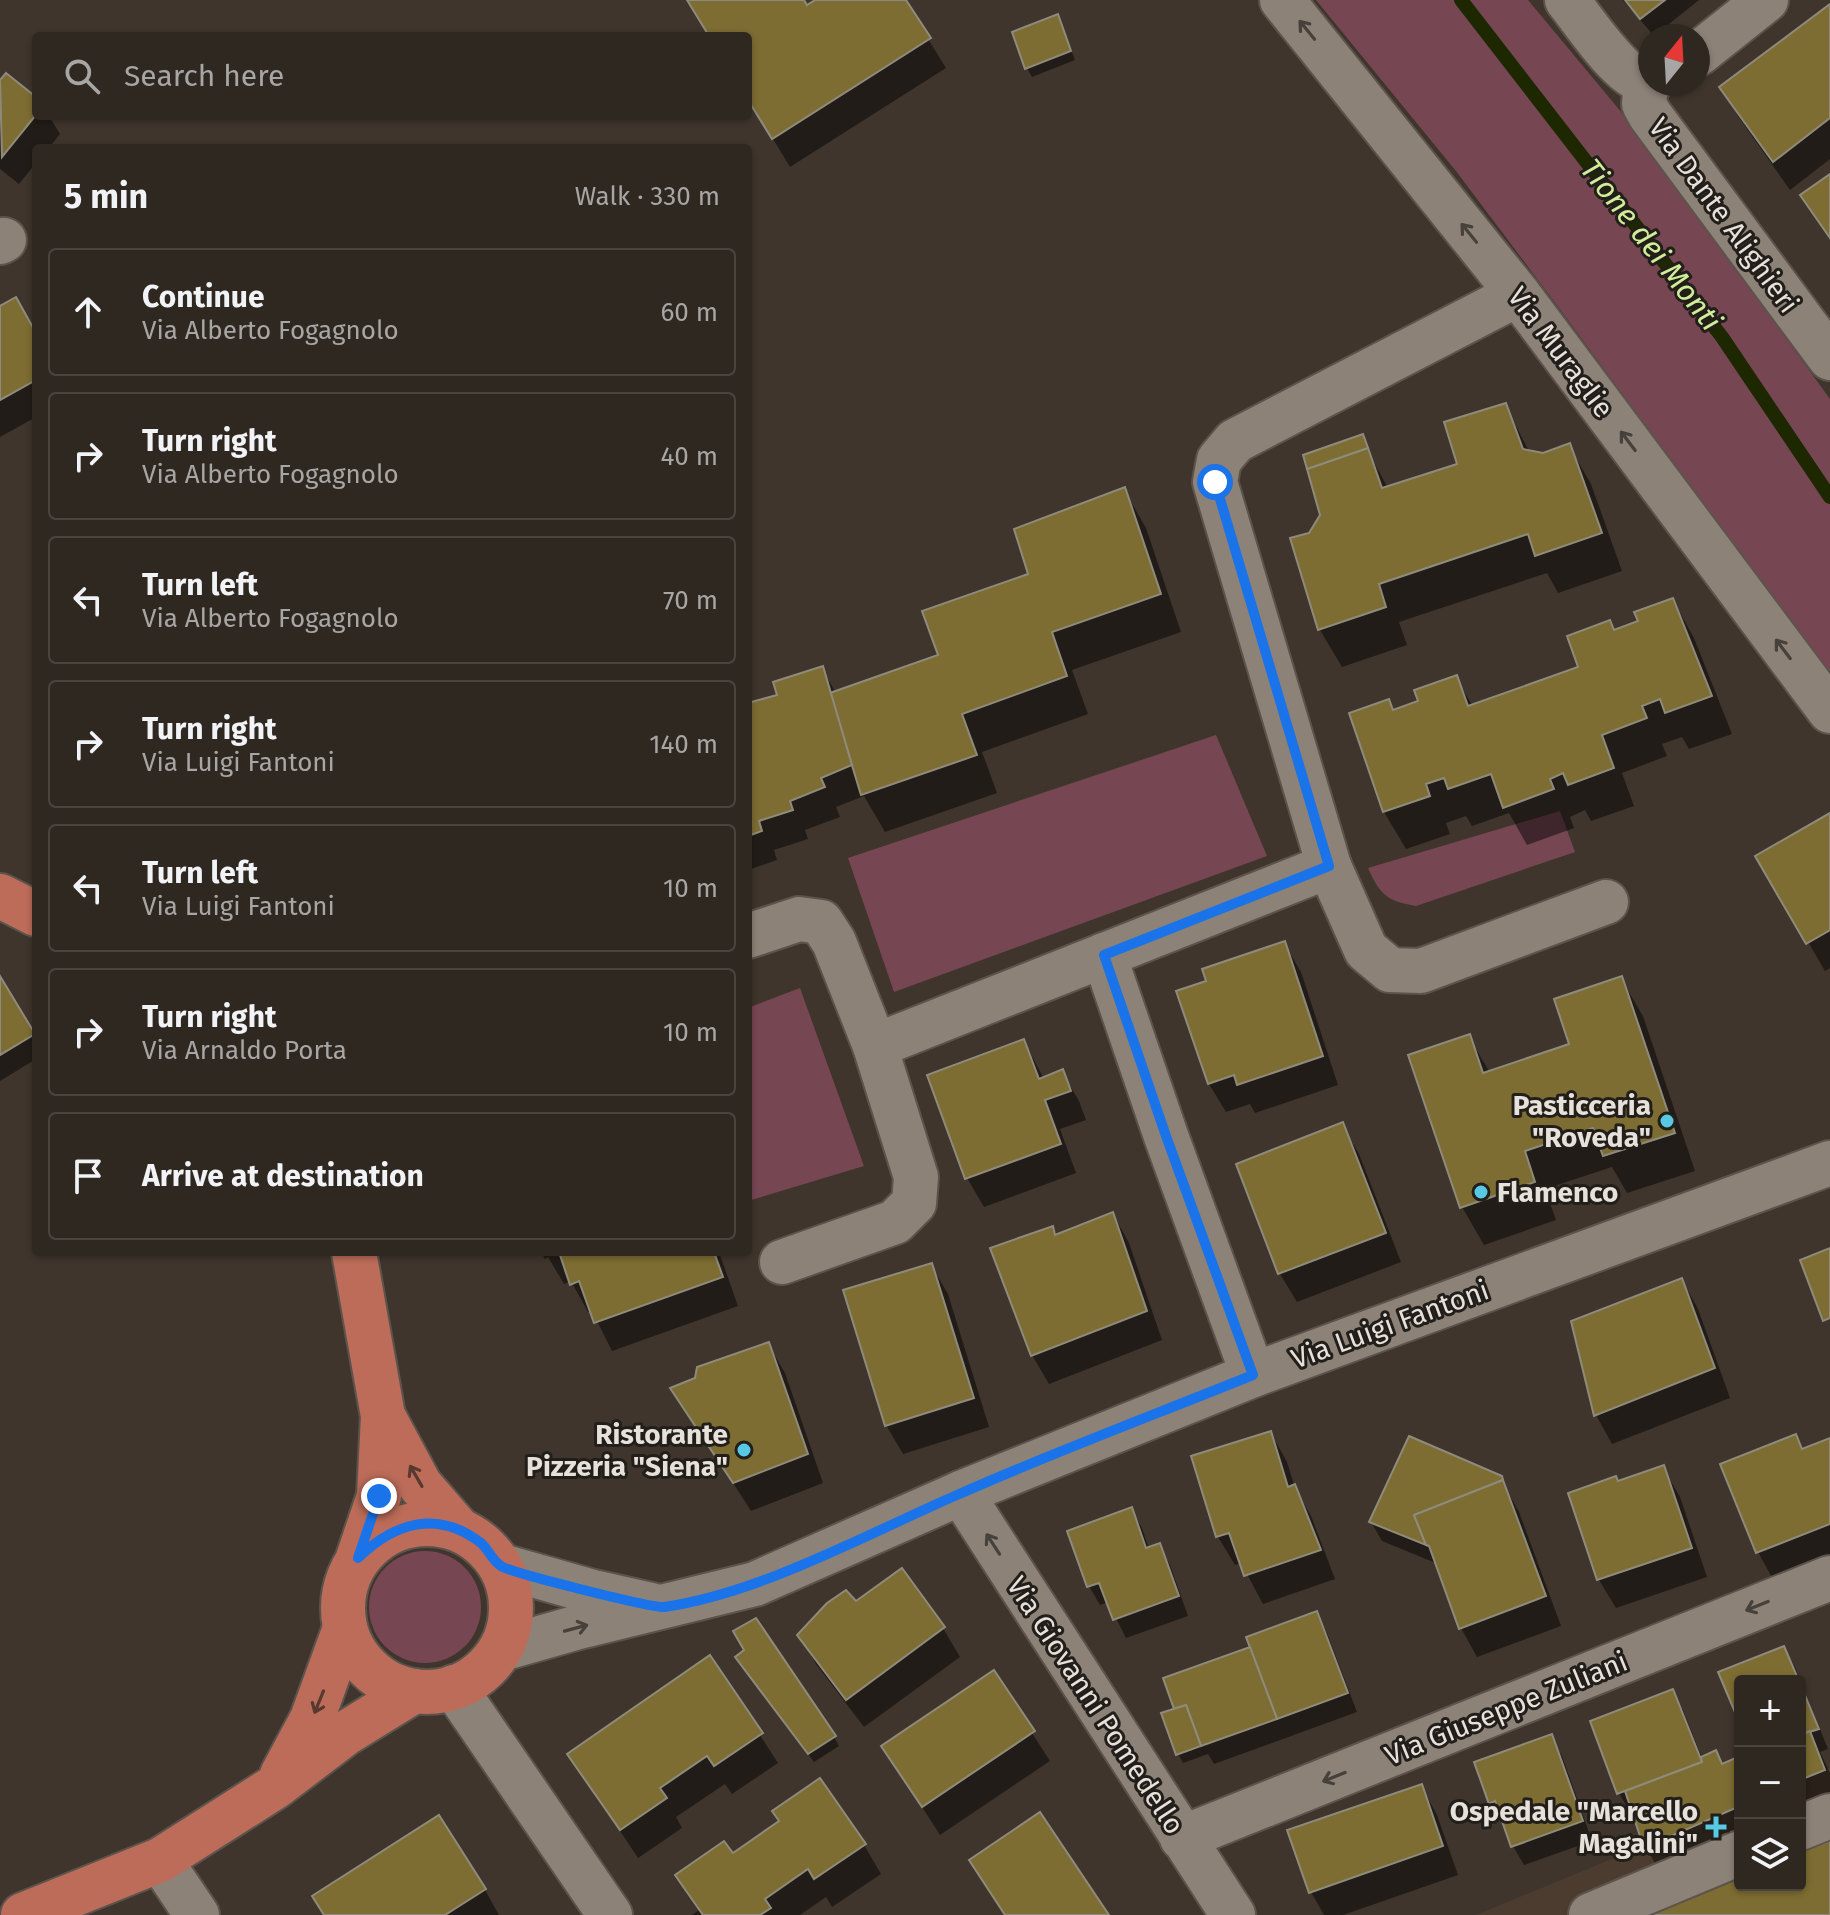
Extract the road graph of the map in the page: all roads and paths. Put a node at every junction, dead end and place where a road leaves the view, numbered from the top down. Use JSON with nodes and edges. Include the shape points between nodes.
{"nodes":[{"id":1,"x":1282,"y":0,"type":"edge"},
{"id":2,"x":1567,"y":0,"type":"edge"},
{"id":3,"x":1766,"y":0,"type":"edge"},
{"id":4,"x":1710,"y":44,"type":"edge"},
{"id":5,"x":1638,"y":80,"type":"edge"},
{"id":6,"x":1646,"y":96,"type":"edge"},
{"id":7,"x":1518,"y":294,"type":"junction"},
{"id":8,"x":1830,"y":358,"type":"edge"},
{"id":9,"x":1830,"y":711,"type":"edge"},
{"id":10,"x":1329,"y":866,"type":"junction"},
{"id":11,"x":0,"y":896,"type":"edge"},
{"id":12,"x":1606,"y":902,"type":"dead end"},
{"id":13,"x":32,"y":912,"type":"edge"},
{"id":14,"x":752,"y":935,"type":"edge"},
{"id":15,"x":1104,"y":955,"type":"junction"},
{"id":16,"x":875,"y":1046,"type":"junction"},
{"id":17,"x":1830,"y":1163,"type":"edge"},
{"id":18,"x":355,"y":1256,"type":"edge"},
{"id":19,"x":782,"y":1262,"type":"dead end"},
{"id":20,"x":1253,"y":1375,"type":"junction"},
{"id":21,"x":383,"y":1416,"type":"junction"},
{"id":22,"x":961,"y":1493,"type":"junction"},
{"id":23,"x":458,"y":1529,"type":"junction"},
{"id":24,"x":358,"y":1558,"type":"junction"},
{"id":25,"x":501,"y":1566,"type":"junction"},
{"id":26,"x":1830,"y":1578,"type":"edge"},
{"id":27,"x":661,"y":1607,"type":"junction"},
{"id":28,"x":345,"y":1628,"type":"junction"},
{"id":29,"x":501,"y":1649,"type":"junction"},
{"id":30,"x":434,"y":1689,"type":"junction"},
{"id":31,"x":275,"y":1787,"type":"junction"},
{"id":32,"x":1830,"y":1816,"type":"edge"},
{"id":33,"x":1806,"y":1826,"type":"edge"},
{"id":34,"x":1182,"y":1838,"type":"junction"},
{"id":35,"x":1734,"y":1855,"type":"edge"},
{"id":36,"x":160,"y":1860,"type":"junction"},
{"id":37,"x":23,"y":1915,"type":"edge"},
{"id":38,"x":197,"y":1915,"type":"edge"},
{"id":39,"x":610,"y":1915,"type":"edge"},
{"id":40,"x":1233,"y":1915,"type":"edge"},
{"id":41,"x":1591,"y":1915,"type":"edge"}],
"edges":[{"from":7,"to":1,"type":"street","name":"Via Muraglie","one_way":true},
{"from":2,"to":5,"type":"street","name":"Via Dante Alighieri"},
{"from":3,"to":4,"type":"street"},
{"from":6,"to":8,"type":"street","name":"Via Dante Alighieri","via":[[1650,115]]},
{"from":9,"to":7,"type":"street","name":"Via Muraglie","one_way":true},
{"from":7,"to":10,"type":"street","via":[[1235,441],[1219,460],[1215,482]]},
{"from":10,"to":12,"type":"street","via":[[1366,950],[1390,970],[1421,971]]},
{"from":10,"to":15,"type":"street"},
{"from":11,"to":13,"type":"main road"},
{"from":14,"to":16,"type":"street","via":[[799,919],[821,922]]},
{"from":15,"to":16,"type":"street"},
{"from":15,"to":20,"type":"street"},
{"from":16,"to":19,"type":"street","via":[[916,1177],[914,1203],[895,1222]]},
{"from":17,"to":20,"type":"street","name":"Via Luigi Fantoni"},
{"from":18,"to":21,"type":"main road"},
{"from":20,"to":22,"type":"street","name":"Via Luigi Fantoni"},
{"from":23,"to":21,"type":"main road","name":"Via Luigi Fantoni","one_way":true,"via":[[420,1485]]},
{"from":21,"to":24,"type":"main road","via":[[379,1496]]},
{"from":22,"to":27,"type":"street","name":"Via Luigi Fantoni","via":[[755,1584]]},
{"from":34,"to":22,"type":"street","name":"Via Giovanni Pomedello","one_way":true},
{"from":23,"to":24,"type":"main road","via":[[431,1523],[403,1527],[378,1539]]},
{"from":23,"to":25,"type":"main road","name":"Via Luigi Fantoni","via":[[482,1544]]},
{"from":24,"to":28,"type":"main road","via":[[342,1604]]},
{"from":25,"to":27,"type":"street","name":"Via Luigi Fantoni"},
{"from":25,"to":29,"type":"main road","via":[[510,1593],[510,1622]]},
{"from":26,"to":34,"type":"street","name":"Via Giuseppe Zuliani","one_way":true},
{"from":29,"to":27,"type":"street","one_way":true},
{"from":28,"to":30,"type":"main road","via":[[370,1670],[391,1684]]},
{"from":28,"to":31,"type":"main road","one_way":true,"via":[[312,1719]]},
{"from":29,"to":30,"type":"main road","via":[[480,1672]]},
{"from":30,"to":31,"type":"main road","via":[[346,1733]]},
{"from":30,"to":39,"type":"street"},
{"from":31,"to":36,"type":"main road"},
{"from":32,"to":33,"type":"street"},
{"from":34,"to":40,"type":"street","name":"Via Giovanni Pomedello"},
{"from":35,"to":41,"type":"street"},
{"from":36,"to":37,"type":"main road"},
{"from":36,"to":38,"type":"street"}]}
